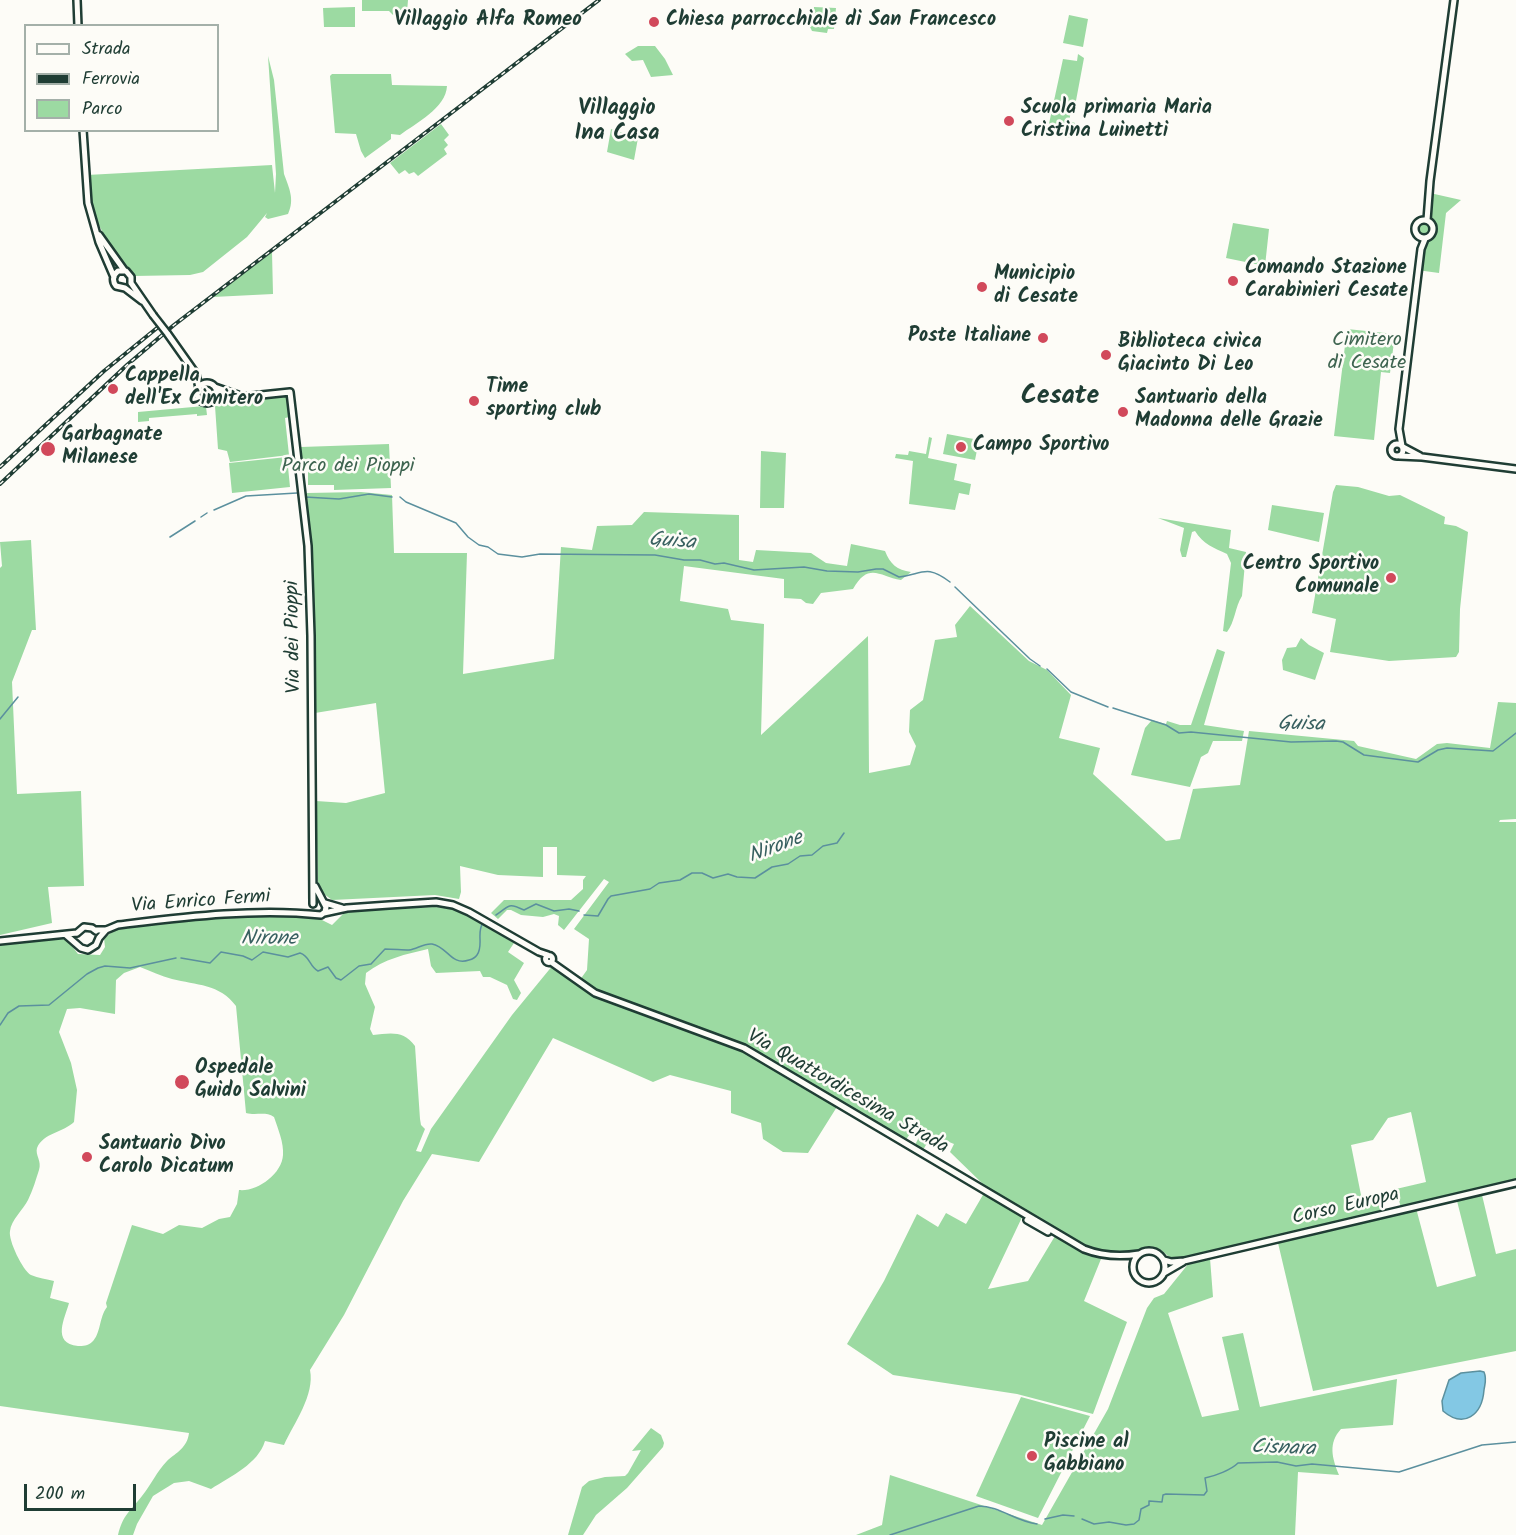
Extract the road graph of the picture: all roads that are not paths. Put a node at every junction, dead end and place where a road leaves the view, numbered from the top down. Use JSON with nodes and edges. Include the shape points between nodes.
{"nodes":[{"id":1,"x":77,"y":0,"type":"edge"},
{"id":2,"x":1454,"y":0,"type":"edge"},
{"id":3,"x":78,"y":24,"type":"edge"},
{"id":4,"x":84,"y":132,"type":"edge"},
{"id":5,"x":92,"y":217,"type":"junction"},
{"id":6,"x":1424,"y":220,"type":"junction"},
{"id":7,"x":1422,"y":238,"type":"junction"},
{"id":8,"x":124,"y":270,"type":"junction"},
{"id":9,"x":114,"y":277,"type":"junction"},
{"id":10,"x":131,"y":283,"type":"junction"},
{"id":11,"x":125,"y":288,"type":"junction"},
{"id":12,"x":142,"y":301,"type":"junction"},
{"id":13,"x":191,"y":364,"type":"junction"},
{"id":14,"x":208,"y":383,"type":"junction"},
{"id":15,"x":214,"y":387,"type":"junction"},
{"id":16,"x":199,"y":388,"type":"junction"},
{"id":17,"x":243,"y":396,"type":"junction"},
{"id":18,"x":213,"y":400,"type":"junction"},
{"id":19,"x":1399,"y":433,"type":"junction"},
{"id":20,"x":1392,"y":446,"type":"junction"},
{"id":21,"x":1402,"y":446,"type":"junction"},
{"id":22,"x":1399,"y":456,"type":"junction"},
{"id":23,"x":1422,"y":457,"type":"junction"},
{"id":24,"x":1516,"y":469,"type":"edge"},
{"id":25,"x":314,"y":882,"type":"junction"},
{"id":26,"x":323,"y":902,"type":"junction"},
{"id":27,"x":313,"y":905,"type":"junction"},
{"id":28,"x":347,"y":908,"type":"junction"},
{"id":29,"x":300,"y":911,"type":"junction"},
{"id":30,"x":315,"y":914,"type":"junction"},
{"id":31,"x":323,"y":914,"type":"junction"},
{"id":32,"x":95,"y":930,"type":"junction"},
{"id":33,"x":106,"y":930,"type":"junction"},
{"id":34,"x":77,"y":933,"type":"junction"},
{"id":35,"x":64,"y":934,"type":"junction"},
{"id":36,"x":99,"y":938,"type":"junction"},
{"id":37,"x":0,"y":940,"type":"edge"},
{"id":38,"x":77,"y":944,"type":"junction"},
{"id":39,"x":1516,"y":1183,"type":"edge"},
{"id":40,"x":1020,"y":1212,"type":"junction"},
{"id":41,"x":1028,"y":1220,"type":"junction"},
{"id":42,"x":1040,"y":1223,"type":"junction"},
{"id":43,"x":1061,"y":1236,"type":"junction"},
{"id":44,"x":1139,"y":1254,"type":"junction"},
{"id":45,"x":1125,"y":1256,"type":"junction"},
{"id":46,"x":1164,"y":1260,"type":"junction"},
{"id":47,"x":1184,"y":1261,"type":"junction"},
{"id":48,"x":1133,"y":1265,"type":"junction"},
{"id":49,"x":1164,"y":1273,"type":"junction"}],
"edges":[{"from":1,"to":3,"type":"street"},
{"from":2,"to":6,"type":"street"},
{"from":4,"to":5,"type":"street","via":[[86,187]]},
{"from":5,"to":8,"type":"street","via":[[101,239]]},
{"from":5,"to":9,"type":"street"},
{"from":6,"to":7,"type":"street","via":[[1414,228]]},
{"from":6,"to":7,"type":"street","via":[[1432,225],[1433,231]]},
{"from":7,"to":19,"type":"street"},
{"from":8,"to":9,"type":"street"},
{"from":8,"to":10,"type":"street","via":[[130,274]]},
{"from":9,"to":11,"type":"street","via":[[116,286]]},
{"from":10,"to":11,"type":"street"},
{"from":10,"to":12,"type":"street"},
{"from":11,"to":12,"type":"street"},
{"from":12,"to":13,"type":"street","bridge":true},
{"from":13,"to":14,"type":"street"},
{"from":13,"to":16,"type":"street"},
{"from":14,"to":15,"type":"street"},
{"from":14,"to":16,"type":"street"},
{"from":15,"to":17,"type":"street"},
{"from":15,"to":18,"type":"street","via":[[217,392]]},
{"from":16,"to":18,"type":"street","via":[[201,400]]},
{"from":17,"to":18,"type":"street"},
{"from":17,"to":25,"type":"street","name":"Via dei Pioppi","via":[[290,392],[308,546]]},
{"from":19,"to":20,"type":"street"},
{"from":19,"to":21,"type":"street"},
{"from":20,"to":21,"type":"street"},
{"from":20,"to":22,"type":"street","via":[[1390,453]]},
{"from":21,"to":22,"type":"street"},
{"from":21,"to":23,"type":"street"},
{"from":22,"to":23,"type":"street"},
{"from":23,"to":24,"type":"street"},
{"from":25,"to":26,"type":"street","name":"Via dei Pioppi"},
{"from":25,"to":27,"type":"street","name":"Via dei Pioppi"},
{"from":26,"to":27,"type":"street"},
{"from":26,"to":28,"type":"street"},
{"from":26,"to":31,"type":"street"},
{"from":27,"to":29,"type":"street","name":"Via Enrico Fermi"},
{"from":27,"to":30,"type":"street"},
{"from":28,"to":31,"type":"street"},
{"from":28,"to":40,"type":"street","name":"Via Quattordicesima Strada","via":[[436,902],[470,912],[539,952],[595,993],[744,1048]]},
{"from":29,"to":30,"type":"street","name":"Via Enrico Fermi"},
{"from":29,"to":33,"type":"street","name":"Via Enrico Fermi","via":[[143,922]]},
{"from":30,"to":31,"type":"street"},
{"from":32,"to":33,"type":"street","name":"Via Enrico Fermi"},
{"from":32,"to":34,"type":"street","via":[[84,927]]},
{"from":32,"to":36,"type":"street"},
{"from":33,"to":36,"type":"street","name":"Via Enrico Fermi"},
{"from":34,"to":35,"type":"street"},
{"from":34,"to":38,"type":"street"},
{"from":35,"to":37,"type":"street"},
{"from":35,"to":38,"type":"street"},
{"from":36,"to":38,"type":"street","via":[[91,949]]},
{"from":39,"to":47,"type":"street","name":"Corso Europa"},
{"from":40,"to":41,"type":"street","name":"Via Quattordicesima Strada"},
{"from":40,"to":42,"type":"street","name":"Via Quattordicesima Strada"},
{"from":41,"to":42,"type":"street"},
{"from":41,"to":43,"type":"street","name":"Via Quattordicesima Strada"},
{"from":42,"to":43,"type":"street","name":"Via Quattordicesima Strada"},
{"from":43,"to":45,"type":"street","name":"Via Quattordicesima Strada","via":[[1095,1254]]},
{"from":44,"to":45,"type":"street","name":"Via Quattordicesima Strada"},
{"from":44,"to":46,"type":"street","via":[[1155,1252]]},
{"from":44,"to":48,"type":"street"},
{"from":45,"to":48,"type":"street"},
{"from":46,"to":47,"type":"street","name":"Corso Europa"},
{"from":46,"to":49,"type":"street"},
{"from":47,"to":49,"type":"street","name":"Corso Europa"},
{"from":48,"to":49,"type":"street","via":[[1136,1277],[1145,1283],[1156,1282]]}]}
